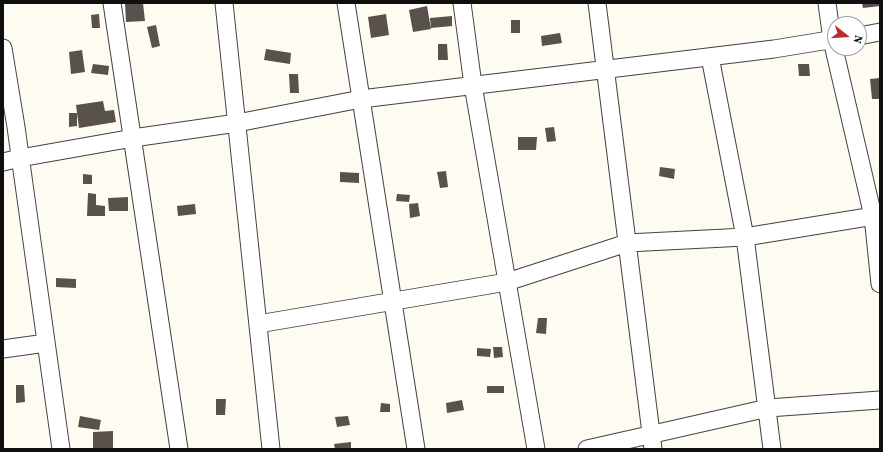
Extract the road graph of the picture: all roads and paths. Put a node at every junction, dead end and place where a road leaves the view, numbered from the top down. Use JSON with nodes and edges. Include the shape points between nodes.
{"nodes":[{"id":1,"x":112,"y":3,"type":"edge"},
{"id":2,"x":224,"y":3,"type":"edge"},
{"id":3,"x":346,"y":3,"type":"edge"},
{"id":4,"x":462,"y":3,"type":"edge"},
{"id":5,"x":597,"y":3,"type":"edge"},
{"id":6,"x":827,"y":3,"type":"edge"},
{"id":7,"x":829,"y":16,"type":"edge"},
{"id":8,"x":880,"y":32,"type":"edge"},
{"id":9,"x":867,"y":34,"type":"edge"},
{"id":10,"x":827,"y":41,"type":"edge"},
{"id":11,"x":3,"y":48,"type":"edge"},
{"id":12,"x":837,"y":56,"type":"edge"},
{"id":13,"x":710,"y":57,"type":"junction"},
{"id":14,"x":606,"y":69,"type":"junction"},
{"id":15,"x":474,"y":85,"type":"junction"},
{"id":16,"x":361,"y":99,"type":"junction"},
{"id":17,"x":237,"y":123,"type":"junction"},
{"id":18,"x":133,"y":138,"type":"junction"},
{"id":19,"x":20,"y":158,"type":"junction"},
{"id":20,"x":3,"y":162,"type":"edge"},
{"id":21,"x":876,"y":216,"type":"edge"},
{"id":22,"x":745,"y":237,"type":"junction"},
{"id":23,"x":628,"y":243,"type":"junction"},
{"id":24,"x":507,"y":282,"type":"junction"},
{"id":25,"x":880,"y":284,"type":"edge"},
{"id":26,"x":393,"y":301,"type":"junction"},
{"id":27,"x":258,"y":324,"type":"junction"},
{"id":28,"x":46,"y":342,"type":"junction"},
{"id":29,"x":3,"y":349,"type":"edge"},
{"id":30,"x":880,"y":400,"type":"edge"},
{"id":31,"x":768,"y":408,"type":"junction"},
{"id":32,"x":652,"y":442,"type":"edge"},
{"id":33,"x":61,"y":449,"type":"edge"},
{"id":34,"x":179,"y":449,"type":"edge"},
{"id":35,"x":271,"y":449,"type":"edge"},
{"id":36,"x":416,"y":449,"type":"edge"},
{"id":37,"x":536,"y":449,"type":"edge"},
{"id":38,"x":587,"y":449,"type":"edge"},
{"id":39,"x":772,"y":449,"type":"edge"}],
"edges":[{"from":1,"to":18,"type":"street"},
{"from":2,"to":17,"type":"street"},
{"from":3,"to":16,"type":"street"},
{"from":4,"to":15,"type":"street"},
{"from":5,"to":14,"type":"street"},
{"from":6,"to":7,"type":"street"},
{"from":8,"to":9,"type":"street"},
{"from":10,"to":13,"type":"street"},
{"from":11,"to":19,"type":"street"},
{"from":12,"to":21,"type":"street"},
{"from":13,"to":14,"type":"street"},
{"from":13,"to":22,"type":"street"},
{"from":14,"to":15,"type":"street"},
{"from":14,"to":23,"type":"street"},
{"from":15,"to":16,"type":"street"},
{"from":15,"to":24,"type":"street"},
{"from":16,"to":17,"type":"street"},
{"from":16,"to":26,"type":"street"},
{"from":17,"to":18,"type":"street"},
{"from":17,"to":27,"type":"street"},
{"from":18,"to":19,"type":"street"},
{"from":18,"to":34,"type":"street"},
{"from":19,"to":20,"type":"street"},
{"from":19,"to":28,"type":"street"},
{"from":21,"to":22,"type":"street"},
{"from":21,"to":25,"type":"street"},
{"from":22,"to":23,"type":"street"},
{"from":22,"to":31,"type":"street"},
{"from":23,"to":24,"type":"street"},
{"from":23,"to":32,"type":"street"},
{"from":24,"to":26,"type":"street"},
{"from":24,"to":37,"type":"street"},
{"from":26,"to":27,"type":"street"},
{"from":26,"to":36,"type":"street"},
{"from":27,"to":35,"type":"street"},
{"from":28,"to":29,"type":"street"},
{"from":28,"to":33,"type":"street"},
{"from":30,"to":31,"type":"street"},
{"from":31,"to":32,"type":"street"},
{"from":31,"to":39,"type":"street"},
{"from":32,"to":38,"type":"street"}]}
